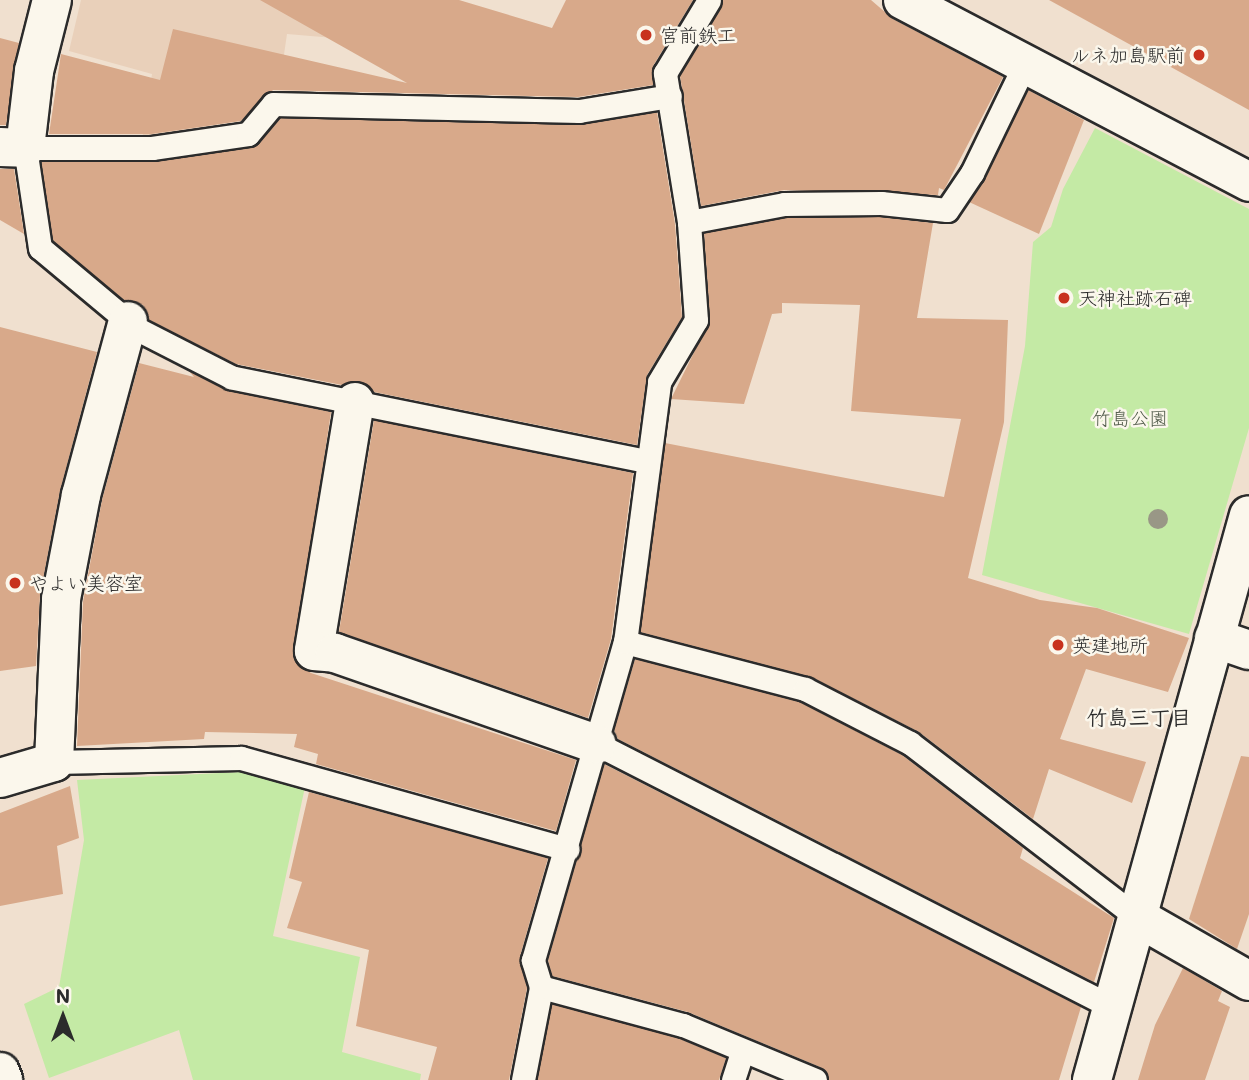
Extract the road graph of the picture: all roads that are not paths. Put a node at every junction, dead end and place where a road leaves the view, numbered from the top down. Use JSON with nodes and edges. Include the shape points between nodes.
{"nodes":[{"id":1,"x":52,"y":0,"type":"edge"},
{"id":2,"x":709,"y":0,"type":"edge"},
{"id":3,"x":903,"y":0,"type":"edge"},
{"id":4,"x":1024,"y":66,"type":"junction"},
{"id":5,"x":670,"y":96,"type":"junction"},
{"id":6,"x":13,"y":148,"type":"edge"},
{"id":7,"x":1249,"y":182,"type":"edge"},
{"id":8,"x":689,"y":222,"type":"junction"},
{"id":9,"x":128,"y":321,"type":"junction"},
{"id":10,"x":355,"y":402,"type":"junction"},
{"id":11,"x":646,"y":461,"type":"junction"},
{"id":12,"x":1249,"y":515,"type":"edge"},
{"id":13,"x":625,"y":642,"type":"junction"},
{"id":14,"x":1232,"y":644,"type":"edge"},
{"id":15,"x":597,"y":744,"type":"junction"},
{"id":16,"x":54,"y":762,"type":"junction"},
{"id":17,"x":0,"y":778,"type":"edge"},
{"id":18,"x":568,"y":849,"type":"junction"},
{"id":19,"x":1138,"y":917,"type":"junction"},
{"id":20,"x":1249,"y":981,"type":"edge"},
{"id":21,"x":541,"y":987,"type":"junction"},
{"id":22,"x":1112,"y":1007,"type":"junction"},
{"id":23,"x":742,"y":1053,"type":"junction"},
{"id":24,"x":0,"y":1072,"type":"edge"},
{"id":25,"x":3,"y":1080,"type":"edge"},
{"id":26,"x":523,"y":1080,"type":"edge"},
{"id":27,"x":733,"y":1080,"type":"edge"},
{"id":28,"x":815,"y":1080,"type":"edge"},
{"id":29,"x":1092,"y":1080,"type":"edge"}],
"edges":[{"from":1,"to":6,"type":"street"},
{"from":2,"to":5,"type":"lane","via":[[665,72]]},
{"from":3,"to":4,"type":"street"},
{"from":4,"to":7,"type":"street"},
{"from":4,"to":8,"type":"lane","via":[[972,173],[947,210],[881,203],[784,204]]},
{"from":5,"to":6,"type":"lane","via":[[579,111],[273,104],[248,134],[152,148]]},
{"from":5,"to":8,"type":"lane"},
{"from":6,"to":9,"type":"lane","via":[[40,248]]},
{"from":8,"to":11,"type":"lane","via":[[696,320],[659,382]]},
{"from":9,"to":10,"type":"lane","via":[[231,377]]},
{"from":9,"to":16,"type":"street","via":[[81,495],[61,599]]},
{"from":10,"to":11,"type":"lane"},
{"from":10,"to":15,"type":"street","via":[[314,651],[335,653]]},
{"from":11,"to":13,"type":"lane"},
{"from":12,"to":14,"type":"street"},
{"from":13,"to":15,"type":"lane"},
{"from":13,"to":19,"type":"lane","via":[[805,690],[910,743]]},
{"from":14,"to":19,"type":"street"},
{"from":15,"to":18,"type":"lane"},
{"from":15,"to":22,"type":"lane"},
{"from":16,"to":17,"type":"street"},
{"from":16,"to":18,"type":"lane","via":[[241,758]]},
{"from":18,"to":21,"type":"lane","via":[[533,960]]},
{"from":19,"to":20,"type":"street"},
{"from":19,"to":22,"type":"street"},
{"from":21,"to":23,"type":"lane","via":[[683,1025]]},
{"from":21,"to":26,"type":"lane"},
{"from":22,"to":29,"type":"street"},
{"from":23,"to":27,"type":"lane"},
{"from":23,"to":28,"type":"lane"},
{"from":24,"to":25,"type":"street"}]}
